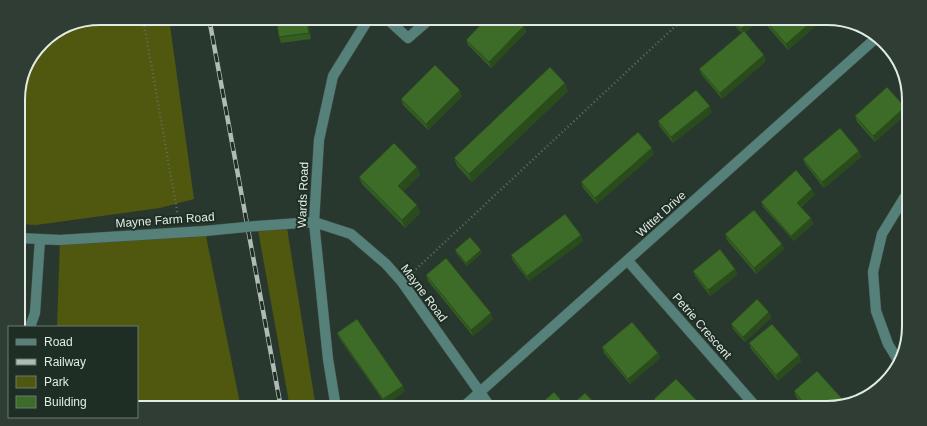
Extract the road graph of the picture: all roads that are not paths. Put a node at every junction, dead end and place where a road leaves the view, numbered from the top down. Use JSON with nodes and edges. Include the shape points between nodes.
{"nodes":[{"id":1,"x":366,"y":25,"type":"edge"},
{"id":2,"x":394,"y":25,"type":"edge"},
{"id":3,"x":422,"y":25,"type":"edge"},
{"id":4,"x":873,"y":41,"type":"edge"},
{"id":5,"x":902,"y":201,"type":"edge"},
{"id":6,"x":314,"y":222,"type":"junction"},
{"id":7,"x":25,"y":238,"type":"edge"},
{"id":8,"x":40,"y":239,"type":"junction"},
{"id":9,"x":628,"y":261,"type":"junction"},
{"id":10,"x":30,"y":326,"type":"edge"},
{"id":11,"x":895,"y":356,"type":"edge"},
{"id":12,"x":480,"y":392,"type":"junction"},
{"id":13,"x":335,"y":401,"type":"edge"},
{"id":14,"x":470,"y":401,"type":"edge"},
{"id":15,"x":486,"y":401,"type":"edge"},
{"id":16,"x":751,"y":401,"type":"edge"}],
"edges":[{"from":1,"to":6,"type":"street","name":"Wards Road","via":[[334,76],[319,140]]},
{"from":2,"to":3,"type":"street","via":[[408,38]]},
{"from":4,"to":9,"type":"street","name":"Wittet Drive"},
{"from":5,"to":11,"type":"street","via":[[882,234],[873,272],[876,311],[888,344]]},
{"from":6,"to":8,"type":"street","name":"Mayne Farm Road","bridge":true,"via":[[181,233]]},
{"from":6,"to":12,"type":"street","name":"Mayne Road","via":[[351,234],[386,264],[402,282]]},
{"from":6,"to":13,"type":"street","name":"Wards Road"},
{"from":7,"to":8,"type":"street","name":"Mayne Farm Road"},
{"from":8,"to":10,"type":"street","via":[[34,313]]},
{"from":9,"to":12,"type":"street","name":"Wittet Drive"},
{"from":9,"to":16,"type":"street","name":"Petrie Crescent"},
{"from":12,"to":14,"type":"street","name":"Wittet Drive"},
{"from":12,"to":15,"type":"street","name":"Mayne Road"}]}
